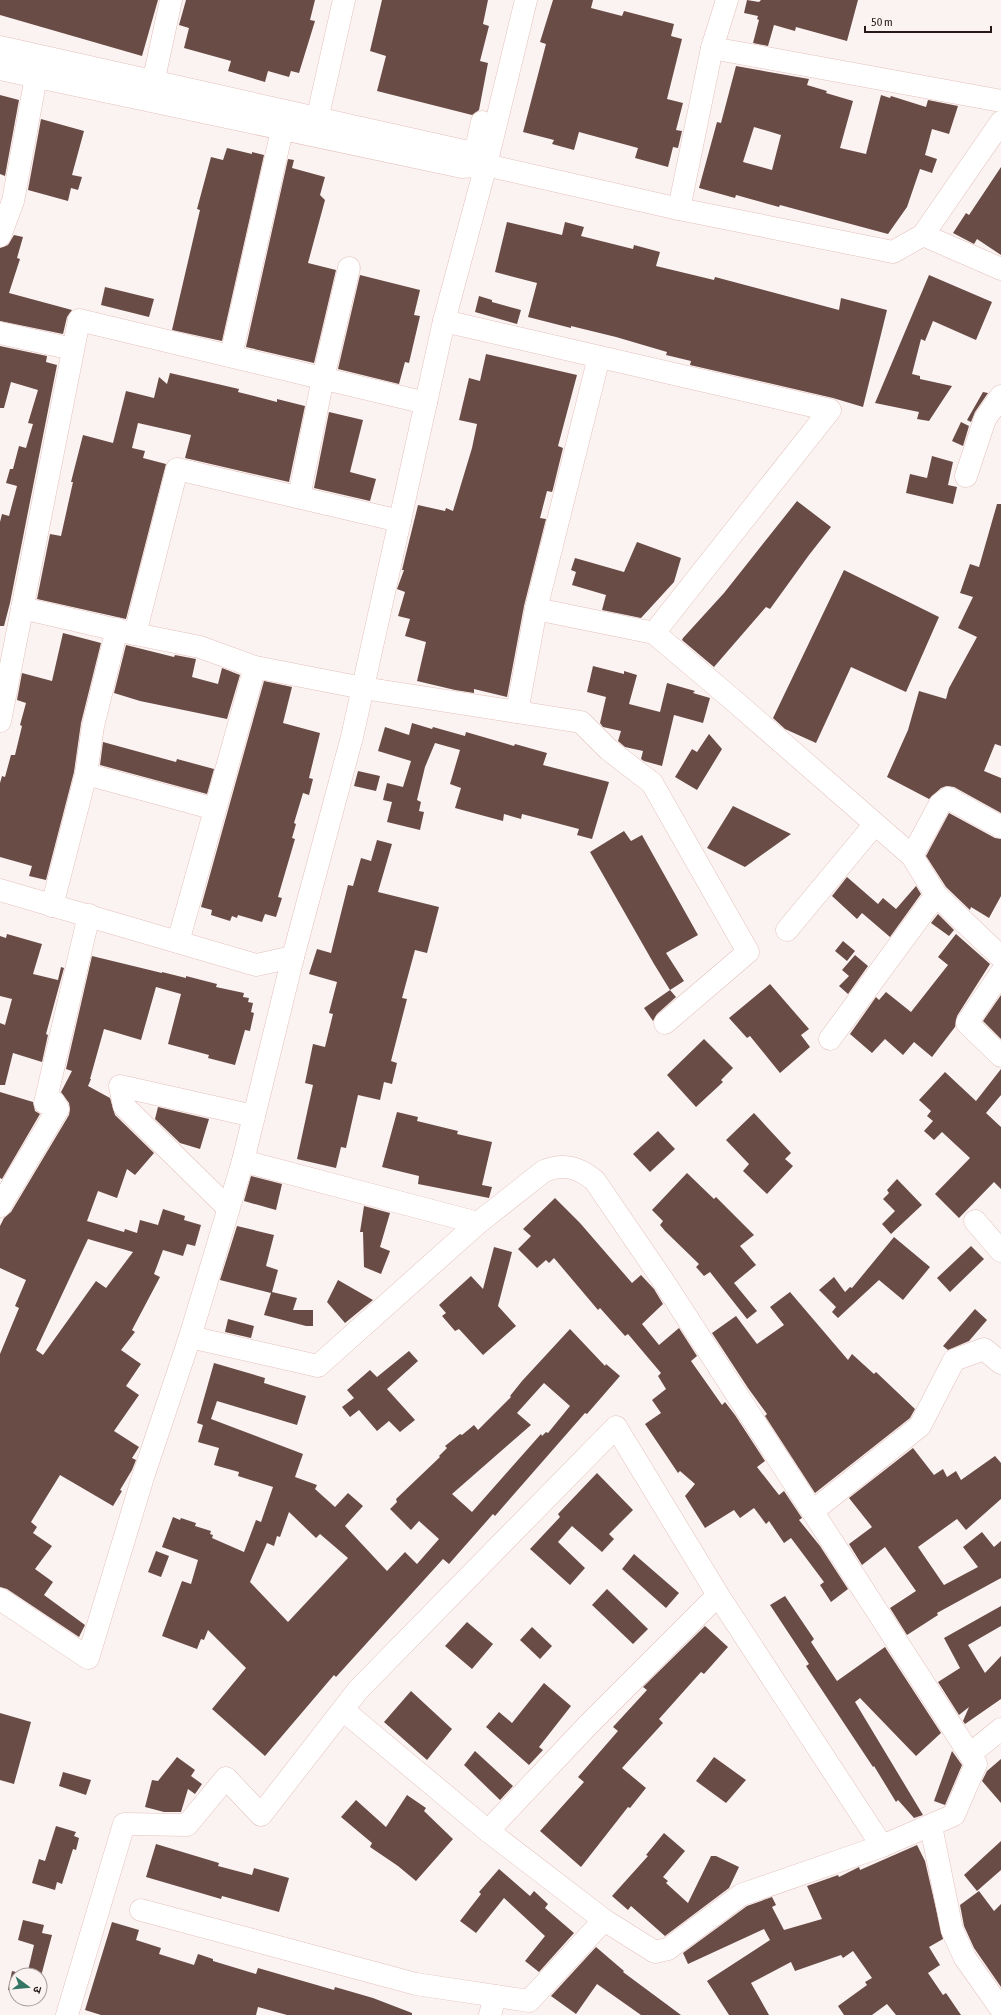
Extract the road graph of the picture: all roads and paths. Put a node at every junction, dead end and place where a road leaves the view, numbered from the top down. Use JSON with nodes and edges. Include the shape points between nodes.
{"nodes":[{"id":1,"x":171,"y":0,"type":"edge"},
{"id":2,"x":344,"y":0,"type":"edge"},
{"id":3,"x":511,"y":0,"type":"edge"},
{"id":4,"x":526,"y":0,"type":"edge"},
{"id":5,"x":727,"y":0,"type":"edge"},
{"id":6,"x":0,"y":48,"type":"edge"},
{"id":7,"x":712,"y":48,"type":"junction"},
{"id":8,"x":0,"y":69,"type":"edge"},
{"id":9,"x":36,"y":77,"type":"junction"},
{"id":10,"x":151,"y":92,"type":"junction"},
{"id":11,"x":1001,"y":101,"type":"edge"},
{"id":12,"x":1001,"y":122,"type":"edge"},
{"id":13,"x":315,"y":127,"type":"junction"},
{"id":14,"x":282,"y":130,"type":"junction"},
{"id":15,"x":486,"y":165,"type":"junction"},
{"id":16,"x":679,"y":209,"type":"junction"},
{"id":17,"x":922,"y":235,"type":"junction"},
{"id":18,"x":0,"y":236,"type":"edge"},
{"id":19,"x":1000,"y":266,"type":"edge"},
{"id":20,"x":349,"y":268,"type":"dead end"},
{"id":21,"x":444,"y":321,"type":"junction"},
{"id":22,"x":0,"y":333,"type":"edge"},
{"id":23,"x":73,"y":349,"type":"junction"},
{"id":24,"x":231,"y":356,"type":"junction"},
{"id":25,"x":599,"y":357,"type":"junction"},
{"id":26,"x":323,"y":378,"type":"junction"},
{"id":27,"x":1001,"y":396,"type":"edge"},
{"id":28,"x":426,"y":403,"type":"junction"},
{"id":29,"x":966,"y":476,"type":"dead end"},
{"id":30,"x":299,"y":497,"type":"junction"},
{"id":31,"x":400,"y":521,"type":"junction"},
{"id":32,"x":22,"y":608,"type":"junction"},
{"id":33,"x":536,"y":609,"type":"junction"},
{"id":34,"x":126,"y":632,"type":"junction"},
{"id":35,"x":654,"y":634,"type":"junction"},
{"id":36,"x":255,"y":667,"type":"junction"},
{"id":37,"x":363,"y":688,"type":"junction"},
{"id":38,"x":517,"y":712,"type":"junction"},
{"id":39,"x":0,"y":721,"type":"edge"},
{"id":40,"x":86,"y":774,"type":"junction"},
{"id":41,"x":215,"y":809,"type":"junction"},
{"id":42,"x":875,"y":824,"type":"junction"},
{"id":43,"x":1001,"y":827,"type":"edge"},
{"id":44,"x":912,"y":856,"type":"junction"},
{"id":45,"x":0,"y":890,"type":"edge"},
{"id":46,"x":936,"y":894,"type":"junction"},
{"id":47,"x":52,"y":906,"type":"junction"},
{"id":48,"x":89,"y":915,"type":"junction"},
{"id":49,"x":787,"y":930,"type":"dead end"},
{"id":50,"x":178,"y":942,"type":"junction"},
{"id":51,"x":293,"y":957,"type":"junction"},
{"id":52,"x":1001,"y":957,"type":"edge"},
{"id":53,"x":1001,"y":973,"type":"edge"},
{"id":54,"x":665,"y":1023,"type":"dead end"},
{"id":55,"x":830,"y":1039,"type":"dead end"},
{"id":56,"x":1001,"y":1056,"type":"edge"},
{"id":57,"x":254,"y":1116,"type":"junction"},
{"id":58,"x":243,"y":1161,"type":"junction"},
{"id":59,"x":0,"y":1206,"type":"edge"},
{"id":60,"x":228,"y":1208,"type":"junction"},
{"id":61,"x":975,"y":1221,"type":"dead end"},
{"id":62,"x":478,"y":1223,"type":"junction"},
{"id":63,"x":1001,"y":1251,"type":"edge"},
{"id":64,"x":190,"y":1337,"type":"junction"},
{"id":65,"x":1001,"y":1363,"type":"edge"},
{"id":66,"x":813,"y":1511,"type":"junction"},
{"id":67,"x":718,"y":1595,"type":"junction"},
{"id":68,"x":0,"y":1599,"type":"edge"},
{"id":69,"x":342,"y":1710,"type":"junction"},
{"id":70,"x":1001,"y":1729,"type":"edge"},
{"id":71,"x":970,"y":1754,"type":"junction"},
{"id":72,"x":931,"y":1826,"type":"junction"},
{"id":73,"x":488,"y":1831,"type":"junction"},
{"id":74,"x":882,"y":1846,"type":"junction"},
{"id":75,"x":141,"y":1910,"type":"dead end"},
{"id":76,"x":604,"y":1920,"type":"junction"},
{"id":77,"x":493,"y":2005,"type":"edge"},
{"id":78,"x":1001,"y":2009,"type":"edge"},
{"id":79,"x":67,"y":2015,"type":"edge"}],
"edges":[{"from":1,"to":10,"type":"street"},
{"from":2,"to":13,"type":"street"},
{"from":3,"to":13,"type":"street","via":[[476,149],[464,150]]},
{"from":4,"to":15,"type":"street"},
{"from":5,"to":7,"type":"street"},
{"from":6,"to":10,"type":"street"},
{"from":7,"to":11,"type":"street"},
{"from":7,"to":16,"type":"street"},
{"from":8,"to":9,"type":"street"},
{"from":9,"to":10,"type":"street"},
{"from":9,"to":18,"type":"street","via":[[13,201]]},
{"from":10,"to":13,"type":"street"},
{"from":10,"to":14,"type":"street"},
{"from":12,"to":17,"type":"street"},
{"from":13,"to":14,"type":"street"},
{"from":13,"to":15,"type":"street","via":[[462,167]]},
{"from":14,"to":24,"type":"street"},
{"from":15,"to":16,"type":"street"},
{"from":15,"to":21,"type":"street"},
{"from":16,"to":17,"type":"street","via":[[893,252]]},
{"from":17,"to":19,"type":"street"},
{"from":20,"to":26,"type":"street"},
{"from":21,"to":25,"type":"street"},
{"from":21,"to":28,"type":"street"},
{"from":22,"to":23,"type":"street"},
{"from":23,"to":24,"type":"street","via":[[79,320]]},
{"from":23,"to":32,"type":"street"},
{"from":24,"to":26,"type":"street"},
{"from":25,"to":33,"type":"street"},
{"from":25,"to":35,"type":"street","via":[[830,410]]},
{"from":26,"to":28,"type":"street"},
{"from":26,"to":30,"type":"street"},
{"from":27,"to":29,"type":"street","via":[[986,419]]},
{"from":28,"to":31,"type":"street"},
{"from":30,"to":31,"type":"street"},
{"from":30,"to":34,"type":"street","via":[[177,469]]},
{"from":31,"to":37,"type":"street"},
{"from":32,"to":34,"type":"street"},
{"from":32,"to":39,"type":"street"},
{"from":33,"to":35,"type":"street"},
{"from":33,"to":38,"type":"street"},
{"from":34,"to":36,"type":"street","via":[[200,646]]},
{"from":34,"to":40,"type":"street","via":[[93,726]]},
{"from":35,"to":42,"type":"street"},
{"from":36,"to":37,"type":"street"},
{"from":36,"to":41,"type":"street"},
{"from":37,"to":38,"type":"street"},
{"from":37,"to":51,"type":"street"},
{"from":38,"to":54,"type":"street","via":[[581,722],[609,750],[652,783],[748,952]]},
{"from":40,"to":41,"type":"street"},
{"from":40,"to":47,"type":"street"},
{"from":41,"to":50,"type":"street"},
{"from":42,"to":44,"type":"street"},
{"from":42,"to":49,"type":"street"},
{"from":43,"to":44,"type":"street","via":[[948,798],[940,804]]},
{"from":44,"to":46,"type":"street"},
{"from":45,"to":47,"type":"street"},
{"from":46,"to":52,"type":"street"},
{"from":46,"to":55,"type":"street"},
{"from":47,"to":48,"type":"street"},
{"from":48,"to":50,"type":"street"},
{"from":48,"to":59,"type":"street","via":[[45,1103],[54,1102],[58,1109]]},
{"from":50,"to":51,"type":"street","via":[[256,965]]},
{"from":51,"to":57,"type":"street"},
{"from":53,"to":56,"type":"street","via":[[967,1023]]},
{"from":57,"to":58,"type":"street"},
{"from":57,"to":60,"type":"street","via":[[120,1086],[124,1106]]},
{"from":58,"to":60,"type":"street"},
{"from":58,"to":62,"type":"street"},
{"from":60,"to":64,"type":"street"},
{"from":61,"to":63,"type":"street"},
{"from":62,"to":64,"type":"street","via":[[318,1366]]},
{"from":62,"to":66,"type":"street","via":[[544,1171],[555,1167],[584,1172],[594,1181],[662,1279]]},
{"from":64,"to":68,"type":"street","via":[[143,1477],[88,1658]]},
{"from":65,"to":66,"type":"street","via":[[984,1349],[954,1360],[920,1426]]},
{"from":66,"to":71,"type":"street"},
{"from":67,"to":69,"type":"street","via":[[616,1427],[358,1690]]},
{"from":67,"to":73,"type":"street","via":[[588,1725]]},
{"from":67,"to":74,"type":"street"},
{"from":69,"to":73,"type":"street"},
{"from":69,"to":79,"type":"street","via":[[261,1815],[226,1778],[187,1825],[124,1824]]},
{"from":70,"to":71,"type":"street"},
{"from":71,"to":72,"type":"street","via":[[976,1764],[954,1815]]},
{"from":72,"to":74,"type":"street"},
{"from":72,"to":78,"type":"street","via":[[952,1930],[965,1958]]},
{"from":73,"to":76,"type":"street"},
{"from":74,"to":76,"type":"street","via":[[741,1895],[668,1949],[655,1952]]},
{"from":75,"to":77,"type":"street"},
{"from":76,"to":77,"type":"street","via":[[529,2001]]}]}
